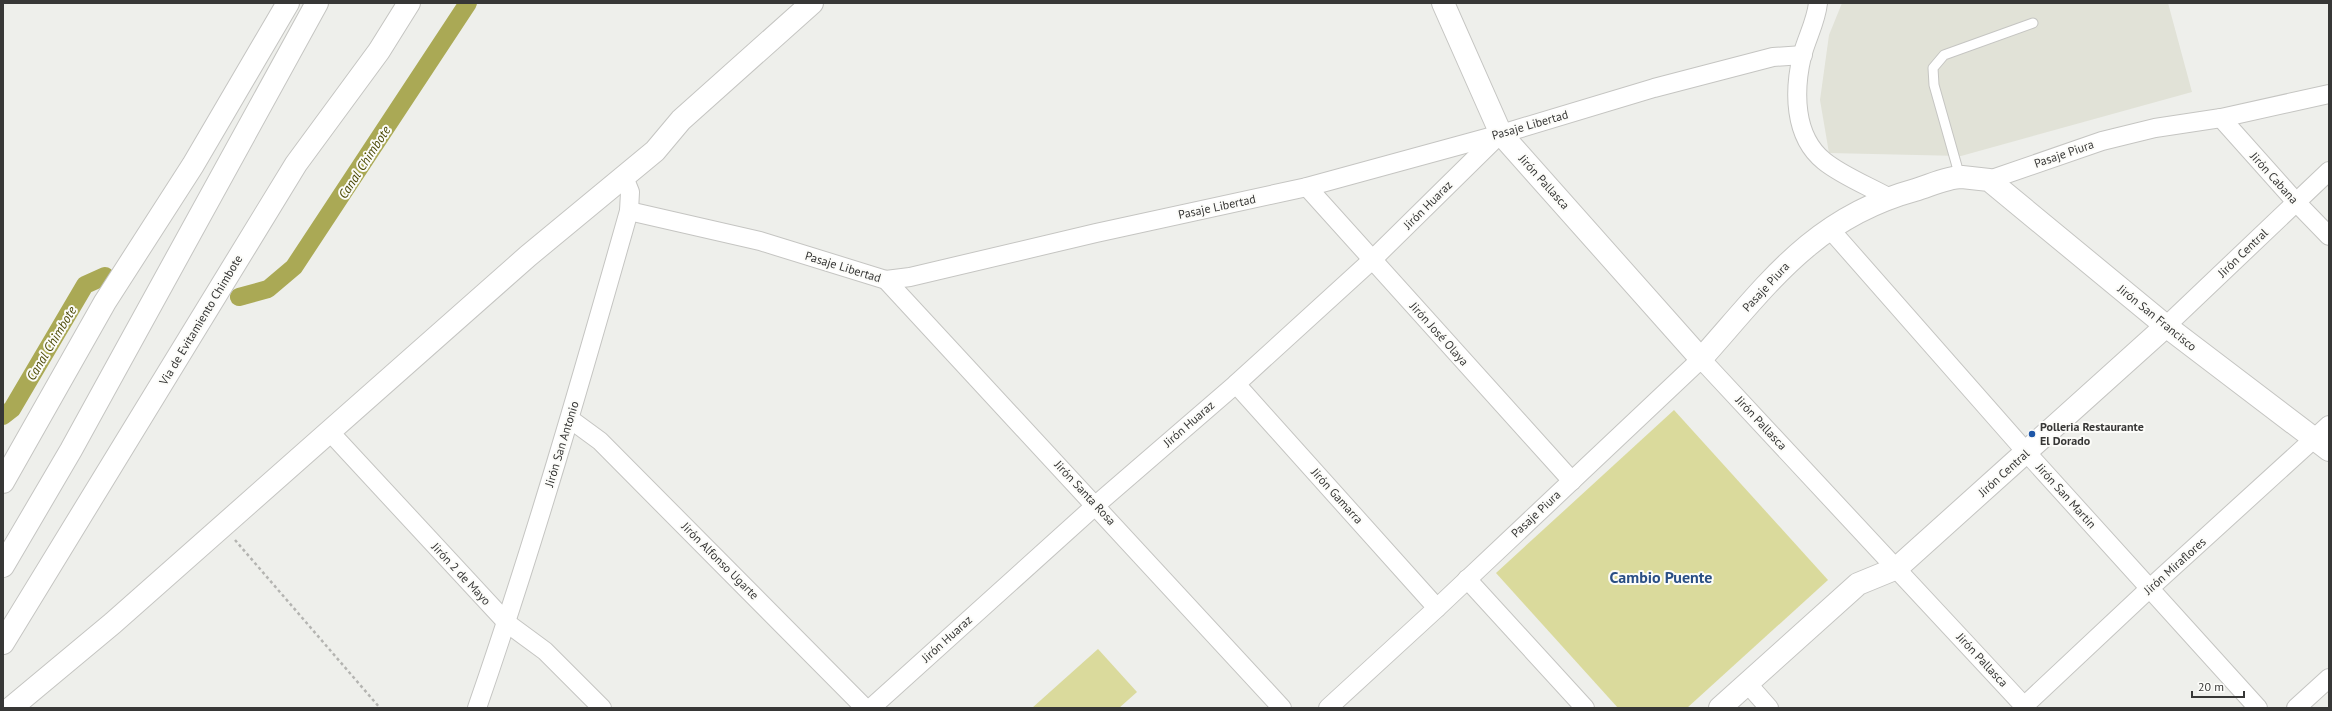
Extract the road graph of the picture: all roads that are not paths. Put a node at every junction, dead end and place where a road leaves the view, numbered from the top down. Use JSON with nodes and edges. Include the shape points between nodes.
{"nodes":[{"id":1,"x":288,"y":3,"type":"edge"},
{"id":2,"x":317,"y":3,"type":"edge"},
{"id":3,"x":408,"y":3,"type":"edge"},
{"id":4,"x":812,"y":3,"type":"edge"},
{"id":5,"x":1443,"y":3,"type":"edge"},
{"id":6,"x":1818,"y":3,"type":"edge"},
{"id":7,"x":2033,"y":23,"type":"dead end"},
{"id":8,"x":1802,"y":55,"type":"junction"},
{"id":9,"x":2329,"y":94,"type":"edge"},
{"id":10,"x":2221,"y":118,"type":"junction"},
{"id":11,"x":1501,"y":134,"type":"junction"},
{"id":12,"x":2329,"y":171,"type":"edge"},
{"id":13,"x":624,"y":177,"type":"junction"},
{"id":14,"x":1960,"y":177,"type":"junction"},
{"id":15,"x":1989,"y":180,"type":"junction"},
{"id":16,"x":1307,"y":187,"type":"junction"},
{"id":17,"x":1888,"y":197,"type":"junction"},
{"id":18,"x":2296,"y":202,"type":"junction"},
{"id":19,"x":629,"y":211,"type":"junction"},
{"id":20,"x":1829,"y":228,"type":"junction"},
{"id":21,"x":2329,"y":236,"type":"edge"},
{"id":22,"x":1372,"y":260,"type":"junction"},
{"id":23,"x":886,"y":280,"type":"junction"},
{"id":24,"x":2166,"y":326,"type":"junction"},
{"id":25,"x":1701,"y":359,"type":"junction"},
{"id":26,"x":1236,"y":384,"type":"junction"},
{"id":27,"x":570,"y":419,"type":"junction"},
{"id":28,"x":329,"y":431,"type":"junction"},
{"id":29,"x":2324,"y":438,"type":"edge"},
{"id":30,"x":2027,"y":453,"type":"junction"},
{"id":31,"x":1572,"y":481,"type":"junction"},
{"id":32,"x":3,"y":482,"type":"edge"},
{"id":33,"x":1096,"y":505,"type":"junction"},
{"id":34,"x":3,"y":566,"type":"edge"},
{"id":35,"x":1897,"y":568,"type":"junction"},
{"id":36,"x":1467,"y":579,"type":"junction"},
{"id":37,"x":2150,"y":588,"type":"junction"},
{"id":38,"x":1437,"y":608,"type":"junction"},
{"id":39,"x":507,"y":623,"type":"junction"},
{"id":40,"x":3,"y":642,"type":"edge"},
{"id":41,"x":2329,"y":678,"type":"edge"},
{"id":42,"x":1747,"y":684,"type":"junction"},
{"id":43,"x":11,"y":708,"type":"edge"},
{"id":44,"x":477,"y":708,"type":"edge"},
{"id":45,"x":602,"y":708,"type":"edge"},
{"id":46,"x":865,"y":708,"type":"edge"},
{"id":47,"x":871,"y":708,"type":"edge"},
{"id":48,"x":1282,"y":708,"type":"edge"},
{"id":49,"x":1328,"y":708,"type":"edge"},
{"id":50,"x":1585,"y":708,"type":"edge"},
{"id":51,"x":1720,"y":708,"type":"edge"},
{"id":52,"x":1769,"y":708,"type":"edge"},
{"id":53,"x":2024,"y":708,"type":"edge"},
{"id":54,"x":2258,"y":708,"type":"edge"},
{"id":55,"x":2296,"y":708,"type":"edge"}],
"edges":[{"from":1,"to":32,"type":"main road","via":[[193,164],[105,302]]},
{"from":2,"to":34,"type":"main road","via":[[75,443]]},
{"from":3,"to":40,"type":"main road","name":"Via de Evitamiento Chimbote","via":[[379,51],[296,164]]},
{"from":4,"to":13,"type":"main road","via":[[681,120],[655,151]]},
{"from":5,"to":11,"type":"main road","name":"Jirón Pallasca"},
{"from":6,"to":8,"type":"street","via":[[1817,15]]},
{"from":7,"to":14,"type":"lane","via":[[1944,55],[1933,68],[1934,85]]},
{"from":8,"to":11,"type":"street","name":"Pasaje Libertad","via":[[1773,58],[1654,88]]},
{"from":8,"to":17,"type":"street","via":[[1796,90],[1797,113],[1807,140],[1823,161]]},
{"from":9,"to":10,"type":"street","name":"Pasaje Piura"},
{"from":10,"to":15,"type":"street","name":"Pasaje Piura","via":[[2155,128],[2102,141]]},
{"from":10,"to":18,"type":"street","name":"Jirón Cabana"},
{"from":11,"to":16,"type":"street","name":"Pasaje Libertad"},
{"from":11,"to":22,"type":"street","name":"Jirón Huaraz"},
{"from":11,"to":25,"type":"main road","name":"Jirón Pallasca"},
{"from":12,"to":18,"type":"street","name":"Jirón Central"},
{"from":13,"to":19,"type":"street","name":"Jirón San Antonio","via":[[630,192]]},
{"from":13,"to":28,"type":"main road","via":[[528,256]]},
{"from":14,"to":15,"type":"main road","name":"Pasaje Piura"},
{"from":14,"to":17,"type":"main road","name":"Pasaje Piura"},
{"from":15,"to":24,"type":"main road","name":"Jirón San Francisco"},
{"from":16,"to":22,"type":"street","name":"Jirón José Olaya"},
{"from":16,"to":23,"type":"street","name":"Pasaje Libertad","via":[[1096,233],[939,272]]},
{"from":17,"to":20,"type":"main road","name":"Pasaje Piura","via":[[1855,212]]},
{"from":18,"to":21,"type":"street","name":"Jirón Cabana"},
{"from":18,"to":24,"type":"street","name":"Jirón Central"},
{"from":19,"to":23,"type":"street","name":"Pasaje Libertad","via":[[760,241]]},
{"from":19,"to":27,"type":"street","name":"Jirón San Antonio"},
{"from":20,"to":25,"type":"main road","name":"Pasaje Piura","via":[[1803,247]]},
{"from":20,"to":30,"type":"street","name":"Jirón San Martin"},
{"from":22,"to":26,"type":"street","name":"Jirón Huaraz"},
{"from":22,"to":31,"type":"street","name":"Jirón José Olaya"},
{"from":23,"to":33,"type":"street","name":"Jirón Santa Rosa"},
{"from":24,"to":29,"type":"main road","name":"Jirón San Francisco"},
{"from":24,"to":30,"type":"main road","name":"Jirón Central"},
{"from":25,"to":31,"type":"street","name":"Pasaje Piura"},
{"from":25,"to":35,"type":"street","name":"Jirón Pallasca"},
{"from":26,"to":33,"type":"street","name":"Jirón Huaraz"},
{"from":26,"to":38,"type":"street","name":"Jirón Gamarra"},
{"from":27,"to":39,"type":"street","name":"Jirón San Antonio"},
{"from":27,"to":46,"type":"street","name":"Jirón Alfonso Ugarte","via":[[600,441]]},
{"from":28,"to":39,"type":"street","name":"Jirón 2 de Mayo"},
{"from":28,"to":43,"type":"main road","via":[[113,622]]},
{"from":29,"to":37,"type":"street","name":"Jirón Miraflores"},
{"from":30,"to":35,"type":"main road","name":"Jirón Central"},
{"from":30,"to":37,"type":"street","name":"Jirón San Martin"},
{"from":31,"to":36,"type":"street","name":"Pasaje Piura"},
{"from":33,"to":47,"type":"street","name":"Jirón Huaraz"},
{"from":33,"to":48,"type":"street","name":"Jirón Santa Rosa"},
{"from":35,"to":42,"type":"main road","name":"Jirón Central","via":[[1858,584]]},
{"from":35,"to":53,"type":"street","name":"Jirón Pallasca"},
{"from":36,"to":38,"type":"street","name":"Pasaje Piura"},
{"from":36,"to":50,"type":"street"},
{"from":37,"to":53,"type":"street","name":"Jirón Miraflores"},
{"from":37,"to":54,"type":"street","name":"Jirón San Martin"},
{"from":38,"to":49,"type":"street","name":"Pasaje Piura"},
{"from":39,"to":44,"type":"street","name":"Jirón San Antonio"},
{"from":39,"to":45,"type":"street","name":"Jirón 2 de Mayo","via":[[545,651]]},
{"from":41,"to":55,"type":"street"},
{"from":42,"to":51,"type":"main road","name":"Jirón Central"},
{"from":42,"to":52,"type":"street"}]}
